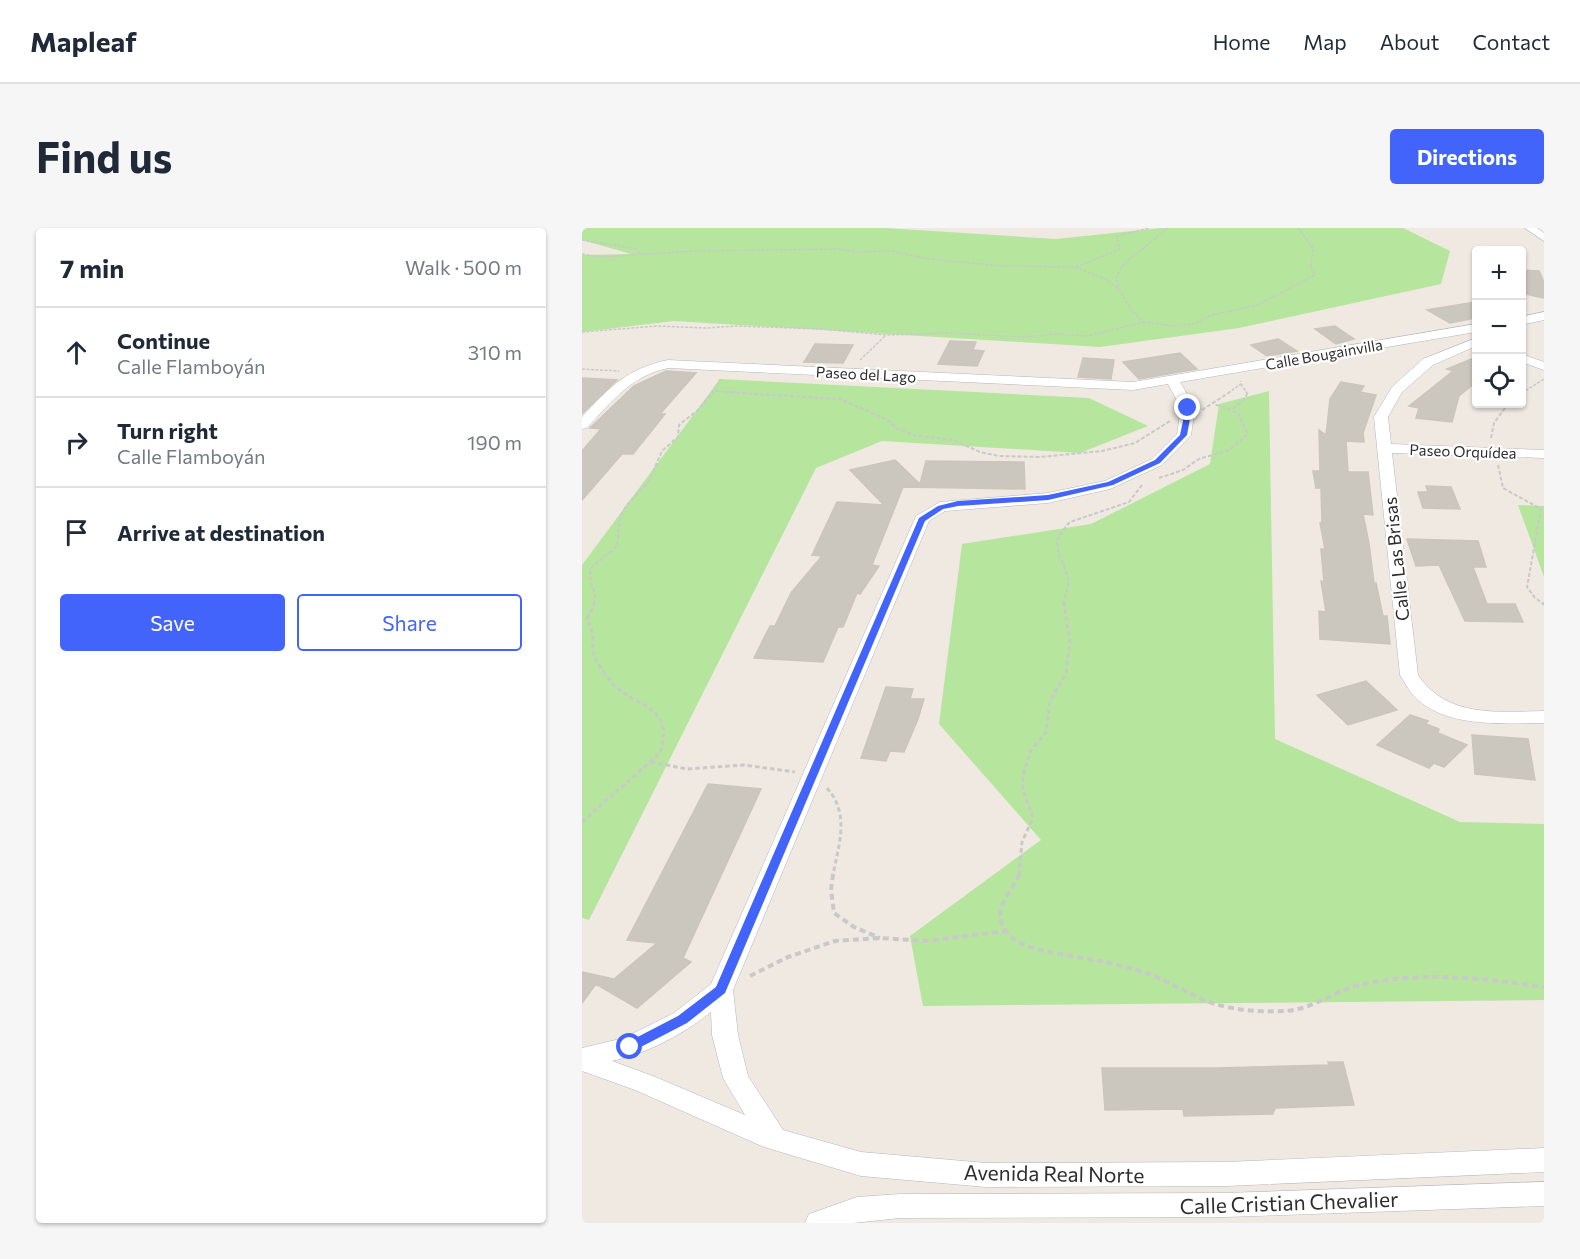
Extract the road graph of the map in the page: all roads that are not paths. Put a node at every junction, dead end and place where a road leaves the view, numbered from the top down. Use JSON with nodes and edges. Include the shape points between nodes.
{"nodes":[{"id":1,"x":1535,"y":228,"type":"edge"},
{"id":2,"x":1544,"y":238,"type":"edge"},
{"id":3,"x":1472,"y":329,"type":"edge"},
{"id":4,"x":1458,"y":332,"type":"junction"},
{"id":5,"x":1472,"y":339,"type":"edge"},
{"id":6,"x":1472,"y":343,"type":"edge"},
{"id":7,"x":1526,"y":360,"type":"edge"},
{"id":8,"x":1544,"y":366,"type":"edge"},
{"id":9,"x":1172,"y":380,"type":"junction"},
{"id":10,"x":582,"y":425,"type":"edge"},
{"id":11,"x":1383,"y":448,"type":"junction"},
{"id":12,"x":1544,"y":454,"type":"edge"},
{"id":13,"x":1544,"y":717,"type":"edge"},
{"id":14,"x":721,"y":990,"type":"junction"},
{"id":15,"x":582,"y":1059,"type":"edge"},
{"id":16,"x":774,"y":1139,"type":"junction"},
{"id":17,"x":1544,"y":1160,"type":"edge"},
{"id":18,"x":1544,"y":1194,"type":"edge"},
{"id":19,"x":819,"y":1223,"type":"edge"}],
"edges":[{"from":1,"to":2,"type":"street"},
{"from":3,"to":4,"type":"street","name":"Calle Bougainvilla"},
{"from":4,"to":5,"type":"street"},
{"from":4,"to":9,"type":"street","name":"Calle Bougainvilla"},
{"from":6,"to":11,"type":"street","name":"Calle Las Brisas","via":[[1428,362],[1397,390],[1381,417]]},
{"from":7,"to":8,"type":"street"},
{"from":9,"to":10,"type":"street","name":"Paseo del Lago","via":[[1106,386],[668,364],[635,372]]},
{"from":9,"to":14,"type":"street","via":[[1188,408],[1184,435],[1157,462],[1110,484],[1048,498],[940,507],[922,519]]},
{"from":11,"to":12,"type":"street","name":"Paseo Orquídea"},
{"from":11,"to":13,"type":"street","name":"Calle Las Brisas","via":[[1409,675],[1414,687],[1434,703],[1463,714]]},
{"from":14,"to":15,"type":"street","via":[[683,1020],[630,1047]]},
{"from":14,"to":16,"type":"street","via":[[725,1035],[736,1078]]},
{"from":15,"to":16,"type":"street","name":"Avenida Real Norte"},
{"from":16,"to":17,"type":"street","name":"Avenida Real Norte","via":[[861,1164],[986,1175],[1227,1174]]},
{"from":18,"to":19,"type":"street","name":"Calle Cristian Chevalier","via":[[1225,1205],[900,1206],[858,1209]]}]}
